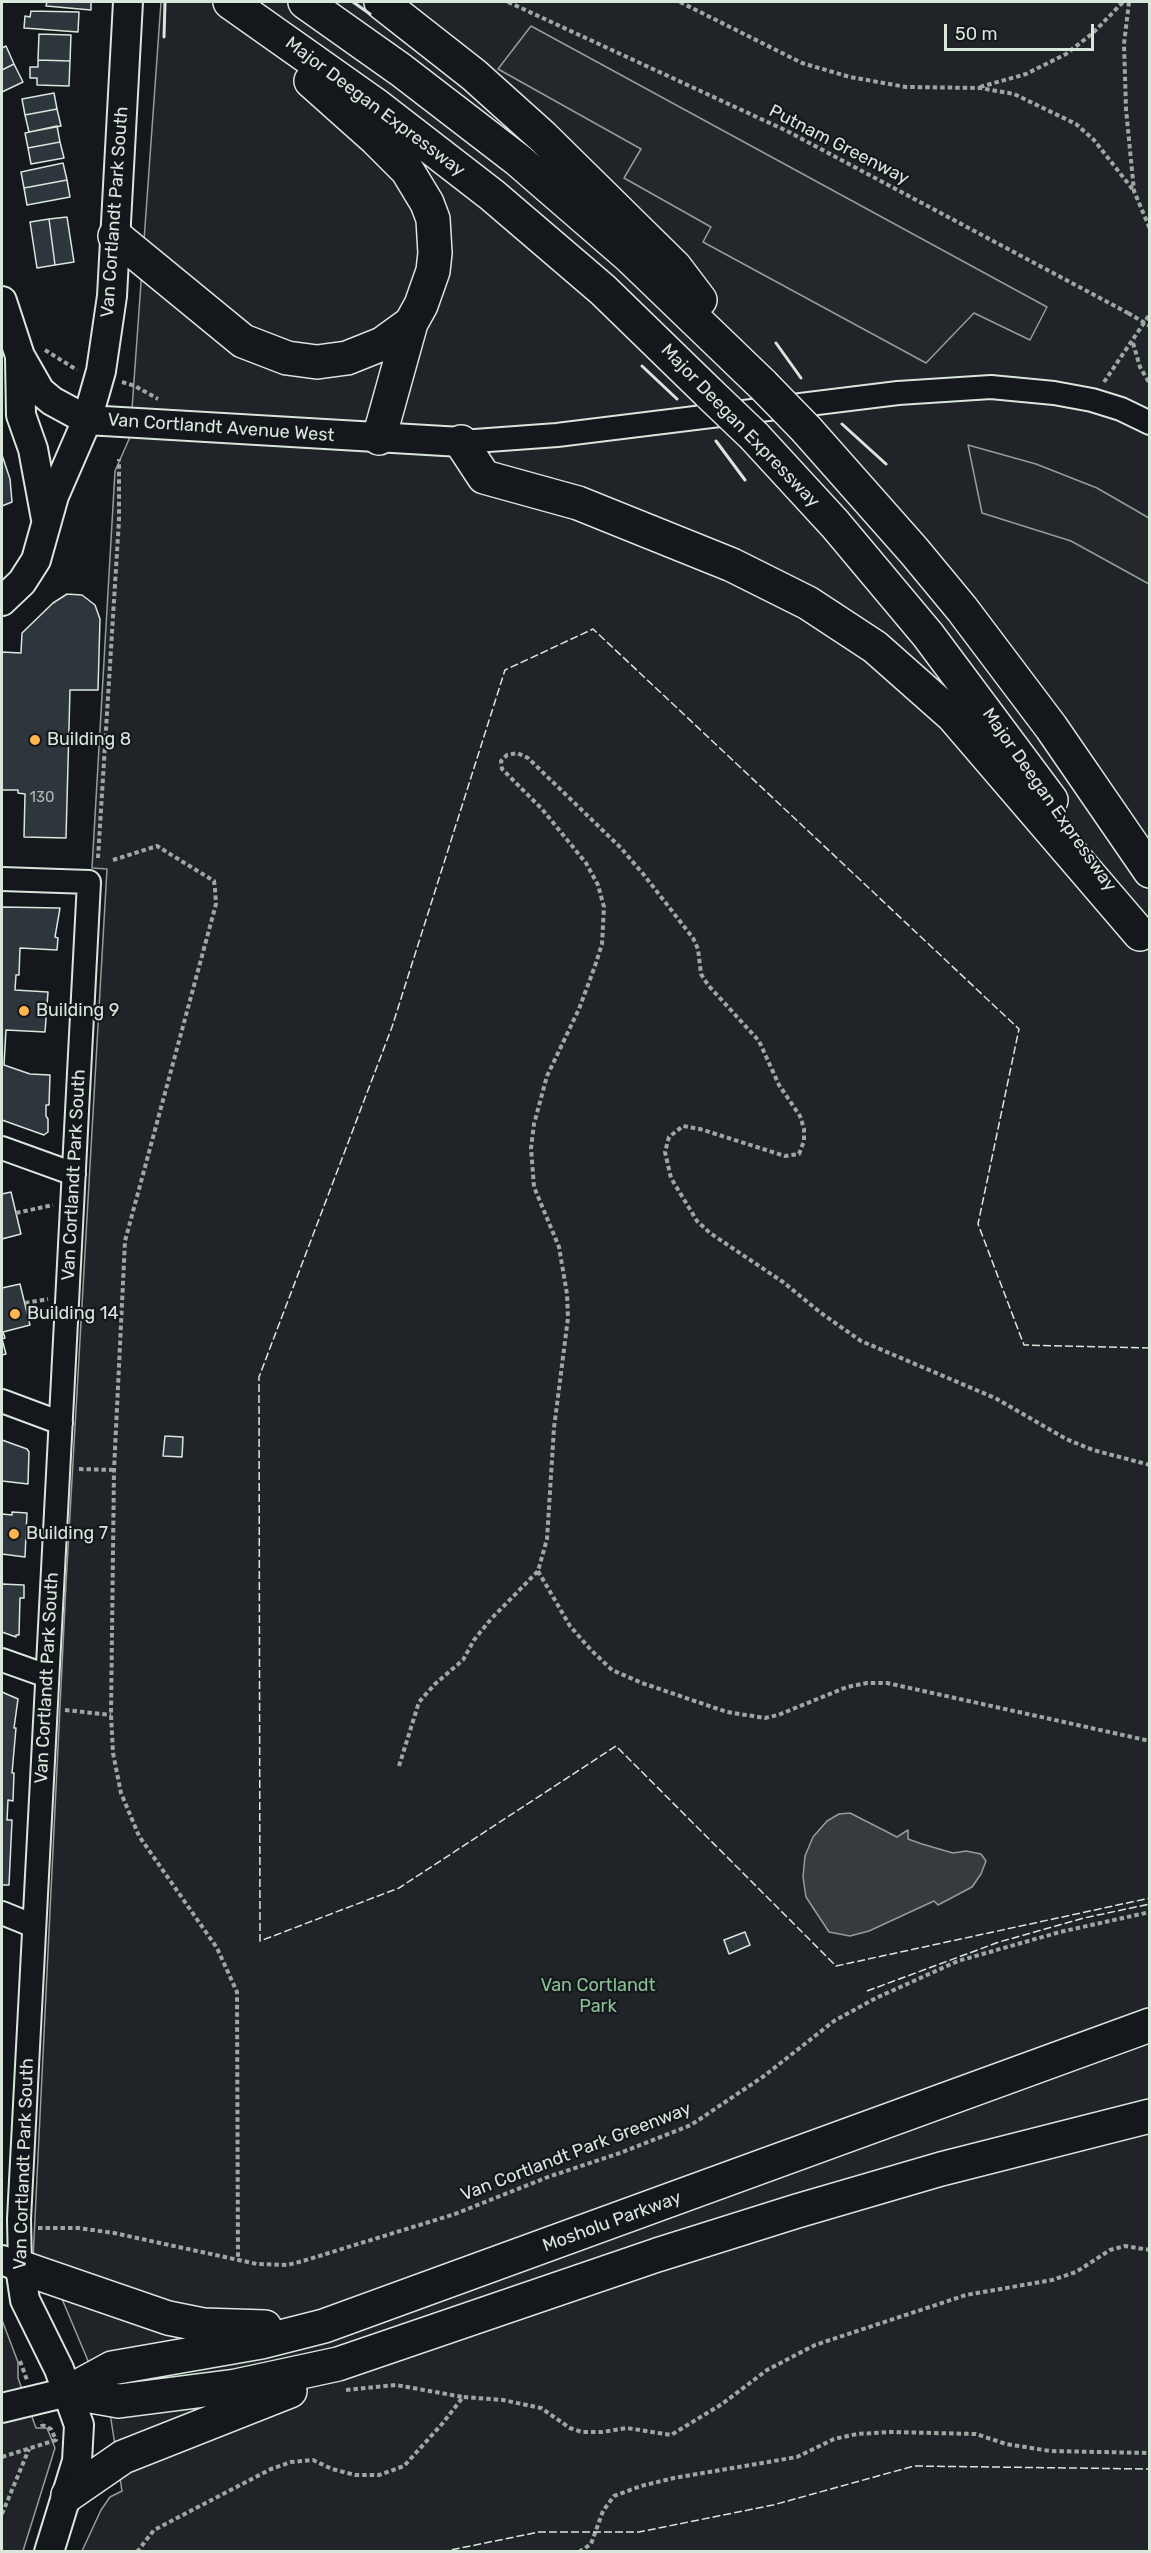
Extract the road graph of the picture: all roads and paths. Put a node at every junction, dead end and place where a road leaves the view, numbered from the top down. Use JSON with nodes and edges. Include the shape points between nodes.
{"nodes":[{"id":1,"x":128,"y":2,"type":"edge"},
{"id":2,"x":223,"y":2,"type":"edge"},
{"id":3,"x":230,"y":2,"type":"edge"},
{"id":4,"x":305,"y":2,"type":"edge"},
{"id":5,"x":381,"y":2,"type":"edge"},
{"id":6,"x":508,"y":2,"type":"edge"},
{"id":7,"x":680,"y":2,"type":"edge"},
{"id":8,"x":1123,"y":2,"type":"edge"},
{"id":9,"x":1129,"y":2,"type":"edge"},
{"id":10,"x":980,"y":88,"type":"junction"},
{"id":11,"x":1134,"y":191,"type":"junction"},
{"id":12,"x":1149,"y":229,"type":"edge"},
{"id":13,"x":115,"y":237,"type":"junction"},
{"id":14,"x":2,"y":301,"type":"edge"},
{"id":15,"x":1149,"y":314,"type":"edge"},
{"id":16,"x":411,"y":323,"type":"junction"},
{"id":17,"x":1149,"y":327,"type":"edge"},
{"id":18,"x":1132,"y":342,"type":"junction"},
{"id":19,"x":29,"y":350,"type":"junction"},
{"id":20,"x":736,"y":358,"type":"junction"},
{"id":21,"x":100,"y":376,"type":"junction"},
{"id":22,"x":1149,"y":384,"type":"edge"},
{"id":23,"x":1101,"y":387,"type":"dead end"},
{"id":24,"x":87,"y":420,"type":"junction"},
{"id":25,"x":1149,"y":423,"type":"edge"},
{"id":26,"x":379,"y":438,"type":"junction"},
{"id":27,"x":461,"y":442,"type":"junction"},
{"id":28,"x":119,"y":459,"type":"dead end"},
{"id":29,"x":47,"y":524,"type":"junction"},
{"id":30,"x":2,"y":601,"type":"edge"},
{"id":31,"x":98,"y":858,"type":"dead end"},
{"id":32,"x":113,"y":860,"type":"dead end"},
{"id":33,"x":1149,"y":871,"type":"edge"},
{"id":34,"x":2,"y":879,"type":"edge"},
{"id":35,"x":1145,"y":942,"type":"edge"},
{"id":36,"x":2,"y":1148,"type":"edge"},
{"id":37,"x":74,"y":1174,"type":"junction"},
{"id":38,"x":73,"y":1199,"type":"junction"},
{"id":39,"x":16,"y":1213,"type":"dead end"},
{"id":40,"x":2,"y":1401,"type":"edge"},
{"id":41,"x":61,"y":1423,"type":"junction"},
{"id":42,"x":1149,"y":1465,"type":"edge"},
{"id":43,"x":59,"y":1468,"type":"junction"},
{"id":44,"x":114,"y":1470,"type":"junction"},
{"id":45,"x":538,"y":1571,"type":"junction"},
{"id":46,"x":2,"y":1659,"type":"edge"},
{"id":47,"x":47,"y":1676,"type":"junction"},
{"id":48,"x":46,"y":1708,"type":"junction"},
{"id":49,"x":111,"y":1715,"type":"junction"},
{"id":50,"x":1149,"y":1741,"type":"edge"},
{"id":51,"x":399,"y":1766,"type":"dead end"},
{"id":52,"x":1149,"y":1912,"type":"edge"},
{"id":53,"x":2,"y":1913,"type":"edge"},
{"id":54,"x":34,"y":1926,"type":"junction"},
{"id":55,"x":1149,"y":2025,"type":"edge"},
{"id":56,"x":1149,"y":2116,"type":"edge"},
{"id":57,"x":45,"y":2228,"type":"dead end"},
{"id":58,"x":1149,"y":2250,"type":"edge"},
{"id":59,"x":238,"y":2260,"type":"junction"},
{"id":60,"x":11,"y":2264,"type":"edge"},
{"id":61,"x":324,"y":2326,"type":"junction"},
{"id":62,"x":339,"y":2378,"type":"junction"},
{"id":63,"x":68,"y":2392,"type":"junction"},
{"id":64,"x":463,"y":2397,"type":"junction"},
{"id":65,"x":2,"y":2408,"type":"edge"},
{"id":66,"x":42,"y":2425,"type":"dead end"},
{"id":67,"x":29,"y":2449,"type":"junction"},
{"id":68,"x":1149,"y":2452,"type":"edge"},
{"id":69,"x":2,"y":2457,"type":"edge"},
{"id":70,"x":68,"y":2495,"type":"junction"},
{"id":71,"x":2,"y":2514,"type":"edge"},
{"id":72,"x":49,"y":2552,"type":"edge"},
{"id":73,"x":137,"y":2552,"type":"edge"},
{"id":74,"x":579,"y":2552,"type":"edge"}],
"edges":[{"from":1,"to":13,"type":"main road","name":"Van Cortlandt Park South"},
{"from":2,"to":16,"type":"highway","via":[[376,139],[417,186],[433,219],[435,254],[427,288]]},
{"from":3,"to":35,"type":"highway","name":"Major Deegan Expressway","bridge":true,"via":[[377,106],[492,195],[603,290],[753,436],[835,524],[974,693]]},
{"from":4,"to":20,"type":"highway","via":[[526,167],[630,257]]},
{"from":5,"to":20,"type":"highway","via":[[508,105],[644,235],[698,297]]},
{"from":6,"to":17,"type":"path","name":"Putnam Greenway","bridge":true,"via":[[787,131]]},
{"from":7,"to":10,"type":"path","via":[[802,63],[850,77],[906,87]]},
{"from":8,"to":10,"type":"path","via":[[1093,33],[1065,54],[1026,74]]},
{"from":9,"to":11,"type":"path","via":[[1124,76]]},
{"from":10,"to":11,"type":"path","via":[[1014,94],[1076,124],[1094,140]]},
{"from":11,"to":12,"type":"path"},
{"from":13,"to":16,"type":"highway","via":[[243,341],[287,358],[317,362],[347,358],[382,344]]},
{"from":13,"to":21,"type":"main road","name":"Van Cortlandt Park South","via":[[112,296]]},
{"from":14,"to":19,"type":"main road"},
{"from":15,"to":18,"type":"path"},
{"from":16,"to":26,"type":"highway"},
{"from":18,"to":22,"type":"path"},
{"from":18,"to":23,"type":"path"},
{"from":19,"to":21,"type":"path"},
{"from":19,"to":24,"type":"main road","via":[[40,390]]},
{"from":19,"to":29,"type":"main road","via":[[21,415],[33,449]]},
{"from":20,"to":33,"type":"highway","bridge":true,"via":[[806,429],[975,625],[1065,746]]},
{"from":21,"to":24,"type":"main road","name":"Van Cortlandt Park South"},
{"from":24,"to":26,"type":"main road","name":"Van Cortlandt Avenue West"},
{"from":24,"to":29,"type":"main road","name":"Van Cortlandt Avenue West","via":[[54,496]]},
{"from":25,"to":27,"type":"street","via":[[1092,400],[991,387],[898,393],[557,435]]},
{"from":26,"to":27,"type":"main road","name":"Van Cortlandt Avenue West"},
{"from":27,"to":35,"type":"highway","via":[[484,477],[578,503],[722,560],[808,603],[875,647],[954,716]]},
{"from":28,"to":31,"type":"path","via":[[119,520]]},
{"from":29,"to":30,"type":"main road","name":"Van Cortlandt Avenue West","via":[[30,572]]},
{"from":32,"to":44,"type":"path","via":[[157,846],[214,881],[216,904],[125,1241]]},
{"from":34,"to":37,"type":"street","name":"Van Cortlandt Park South","via":[[89,882]]},
{"from":36,"to":37,"type":"street"},
{"from":37,"to":38,"type":"street","name":"Van Cortlandt Park South"},
{"from":38,"to":39,"type":"path"},
{"from":38,"to":41,"type":"street","name":"Van Cortlandt Park South"},
{"from":40,"to":41,"type":"street"},
{"from":41,"to":43,"type":"street","name":"Van Cortlandt Park South"},
{"from":42,"to":45,"type":"path","via":[[1066,1439],[995,1398],[861,1341],[698,1221],[671,1178],[664,1152],[669,1137],[683,1126],[785,1156],[799,1154],[804,1141],[801,1116],[779,1085],[759,1041],[708,985],[701,974],[693,938],[645,875],[528,758],[507,754],[501,761],[502,769],[542,809],[586,863],[604,907],[602,944],[579,1010],[547,1076],[531,1148],[534,1187],[559,1247],[567,1294],[547,1539]]},
{"from":43,"to":44,"type":"path"},
{"from":43,"to":47,"type":"street","name":"Van Cortlandt Park South"},
{"from":44,"to":49,"type":"path"},
{"from":45,"to":50,"type":"path","via":[[570,1626],[612,1670],[727,1712],[765,1718],[847,1687],[887,1683]]},
{"from":45,"to":51,"type":"path","via":[[485,1626],[463,1660],[419,1702]]},
{"from":46,"to":47,"type":"street"},
{"from":47,"to":48,"type":"street","name":"Van Cortlandt Park South"},
{"from":48,"to":49,"type":"path"},
{"from":48,"to":54,"type":"street","name":"Van Cortlandt Park South"},
{"from":49,"to":59,"type":"path","via":[[121,1792],[139,1836],[217,1948],[237,1992]]},
{"from":52,"to":59,"type":"path","name":"Van Cortlandt Park Greenway","via":[[958,1961],[876,1998],[834,2021],[764,2076],[691,2125],[620,2153],[455,2214],[303,2261],[273,2265]]},
{"from":53,"to":54,"type":"street"},
{"from":54,"to":60,"type":"street","name":"Van Cortlandt Park South","via":[[19,2219]]},
{"from":55,"to":61,"type":"highway","name":"Mosholu Parkway"},
{"from":56,"to":62,"type":"highway","name":"Mosholu Parkway","via":[[951,2166],[657,2255]]},
{"from":57,"to":59,"type":"path","name":"Van Cortlandt Park Greenway","via":[[114,2233]]},
{"from":58,"to":64,"type":"path","via":[[1125,2246],[1110,2250],[1076,2272],[1052,2280],[966,2295],[815,2345],[767,2370],[722,2404],[671,2434],[627,2428],[582,2432],[541,2408]]},
{"from":60,"to":61,"type":"highway","via":[[186,2322]]},
{"from":60,"to":63,"type":"main road","name":"Van Cortlandt Park South"},
{"from":61,"to":63,"type":"highway","name":"Mosholu Parkway","via":[[261,2342],[112,2368]]},
{"from":62,"to":63,"type":"highway","name":"Mosholu Parkway","via":[[119,2401]]},
{"from":62,"to":64,"type":"path"},
{"from":62,"to":70,"type":"highway","via":[[288,2392],[123,2457]]},
{"from":63,"to":65,"type":"main road","name":"Mosholu Parkway"},
{"from":63,"to":70,"type":"main road","name":"Van Cortlandt Park South","via":[[80,2436]]},
{"from":64,"to":73,"type":"path","via":[[404,2466],[379,2475],[355,2475],[313,2460],[291,2462],[154,2530]]},
{"from":66,"to":67,"type":"path","via":[[48,2426],[56,2440]]},
{"from":67,"to":69,"type":"path"},
{"from":67,"to":71,"type":"path"},
{"from":68,"to":74,"type":"path","via":[[1050,2451],[975,2434],[857,2434],[834,2439],[797,2457],[674,2478],[614,2496],[603,2511],[591,2544]]},
{"from":70,"to":72,"type":"main road","name":"Van Cortlandt Park South"}]}
